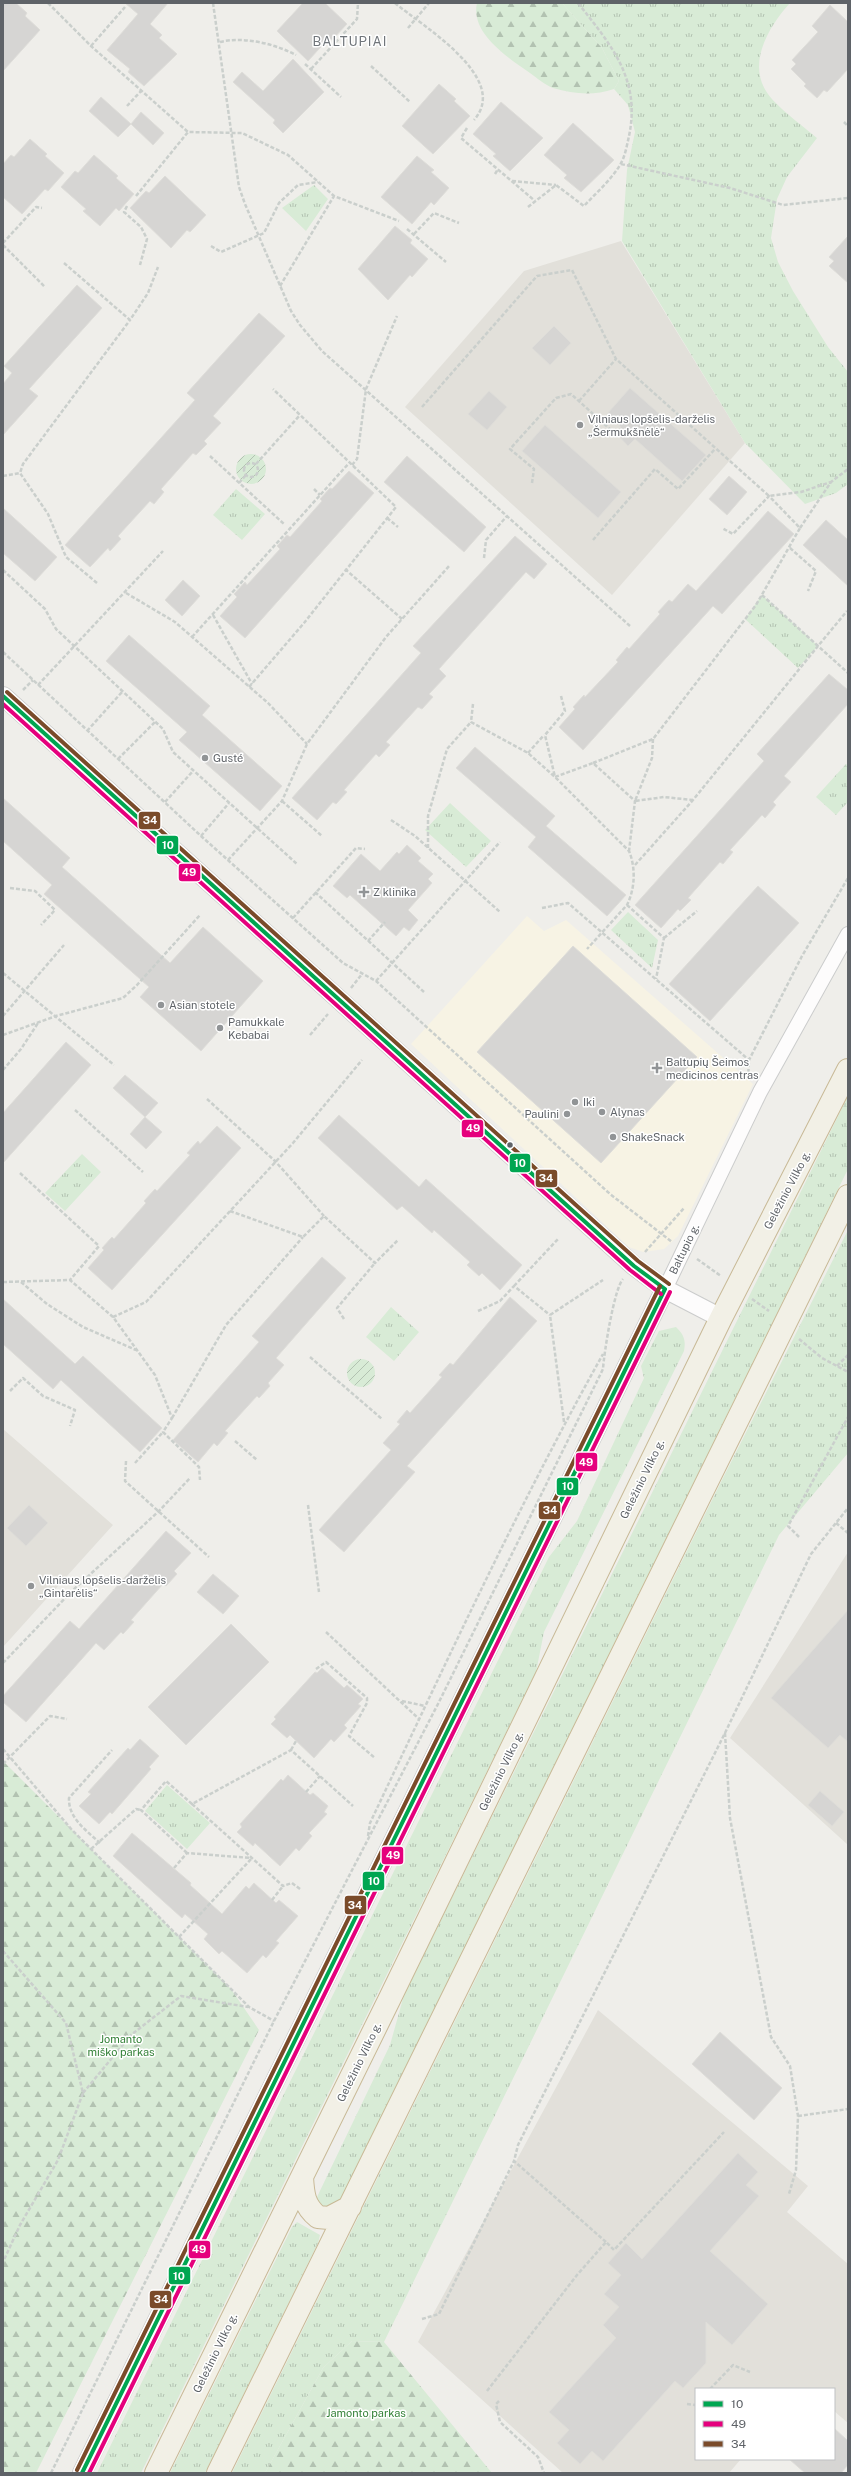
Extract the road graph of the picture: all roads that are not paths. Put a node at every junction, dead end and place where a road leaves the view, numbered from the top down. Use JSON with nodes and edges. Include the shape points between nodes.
{"nodes":[{"id":1,"x":3,"y":696,"type":"edge"},
{"id":2,"x":848,"y":934,"type":"edge"},
{"id":3,"x":848,"y":1070,"type":"edge"},
{"id":4,"x":848,"y":1196,"type":"edge"},
{"id":5,"x":665,"y":1289,"type":"junction"},
{"id":6,"x":721,"y":1318,"type":"junction"},
{"id":7,"x":302,"y":2177,"type":"junction"},
{"id":8,"x":350,"y":2207,"type":"junction"},
{"id":9,"x":82,"y":2473,"type":"edge"},
{"id":10,"x":156,"y":2473,"type":"edge"},
{"id":11,"x":218,"y":2473,"type":"edge"}],
"edges":[{"from":1,"to":5,"type":"street","via":[[634,1266]]},
{"from":2,"to":5,"type":"street","name":"Baltupio g.","via":[[760,1092]]},
{"from":3,"to":6,"type":"highway","name":"Geležinio Vilko g."},
{"from":4,"to":8,"type":"highway"},
{"from":5,"to":6,"type":"street"},
{"from":5,"to":9,"type":"street","name":"Baltupio g."},
{"from":6,"to":7,"type":"highway","name":"Geležinio Vilko g."},
{"from":7,"to":8,"type":"highway","via":[[306,2204],[318,2217],[329,2218]]},
{"from":7,"to":10,"type":"highway","name":"Geležinio Vilko g."},
{"from":8,"to":11,"type":"highway"}]}
